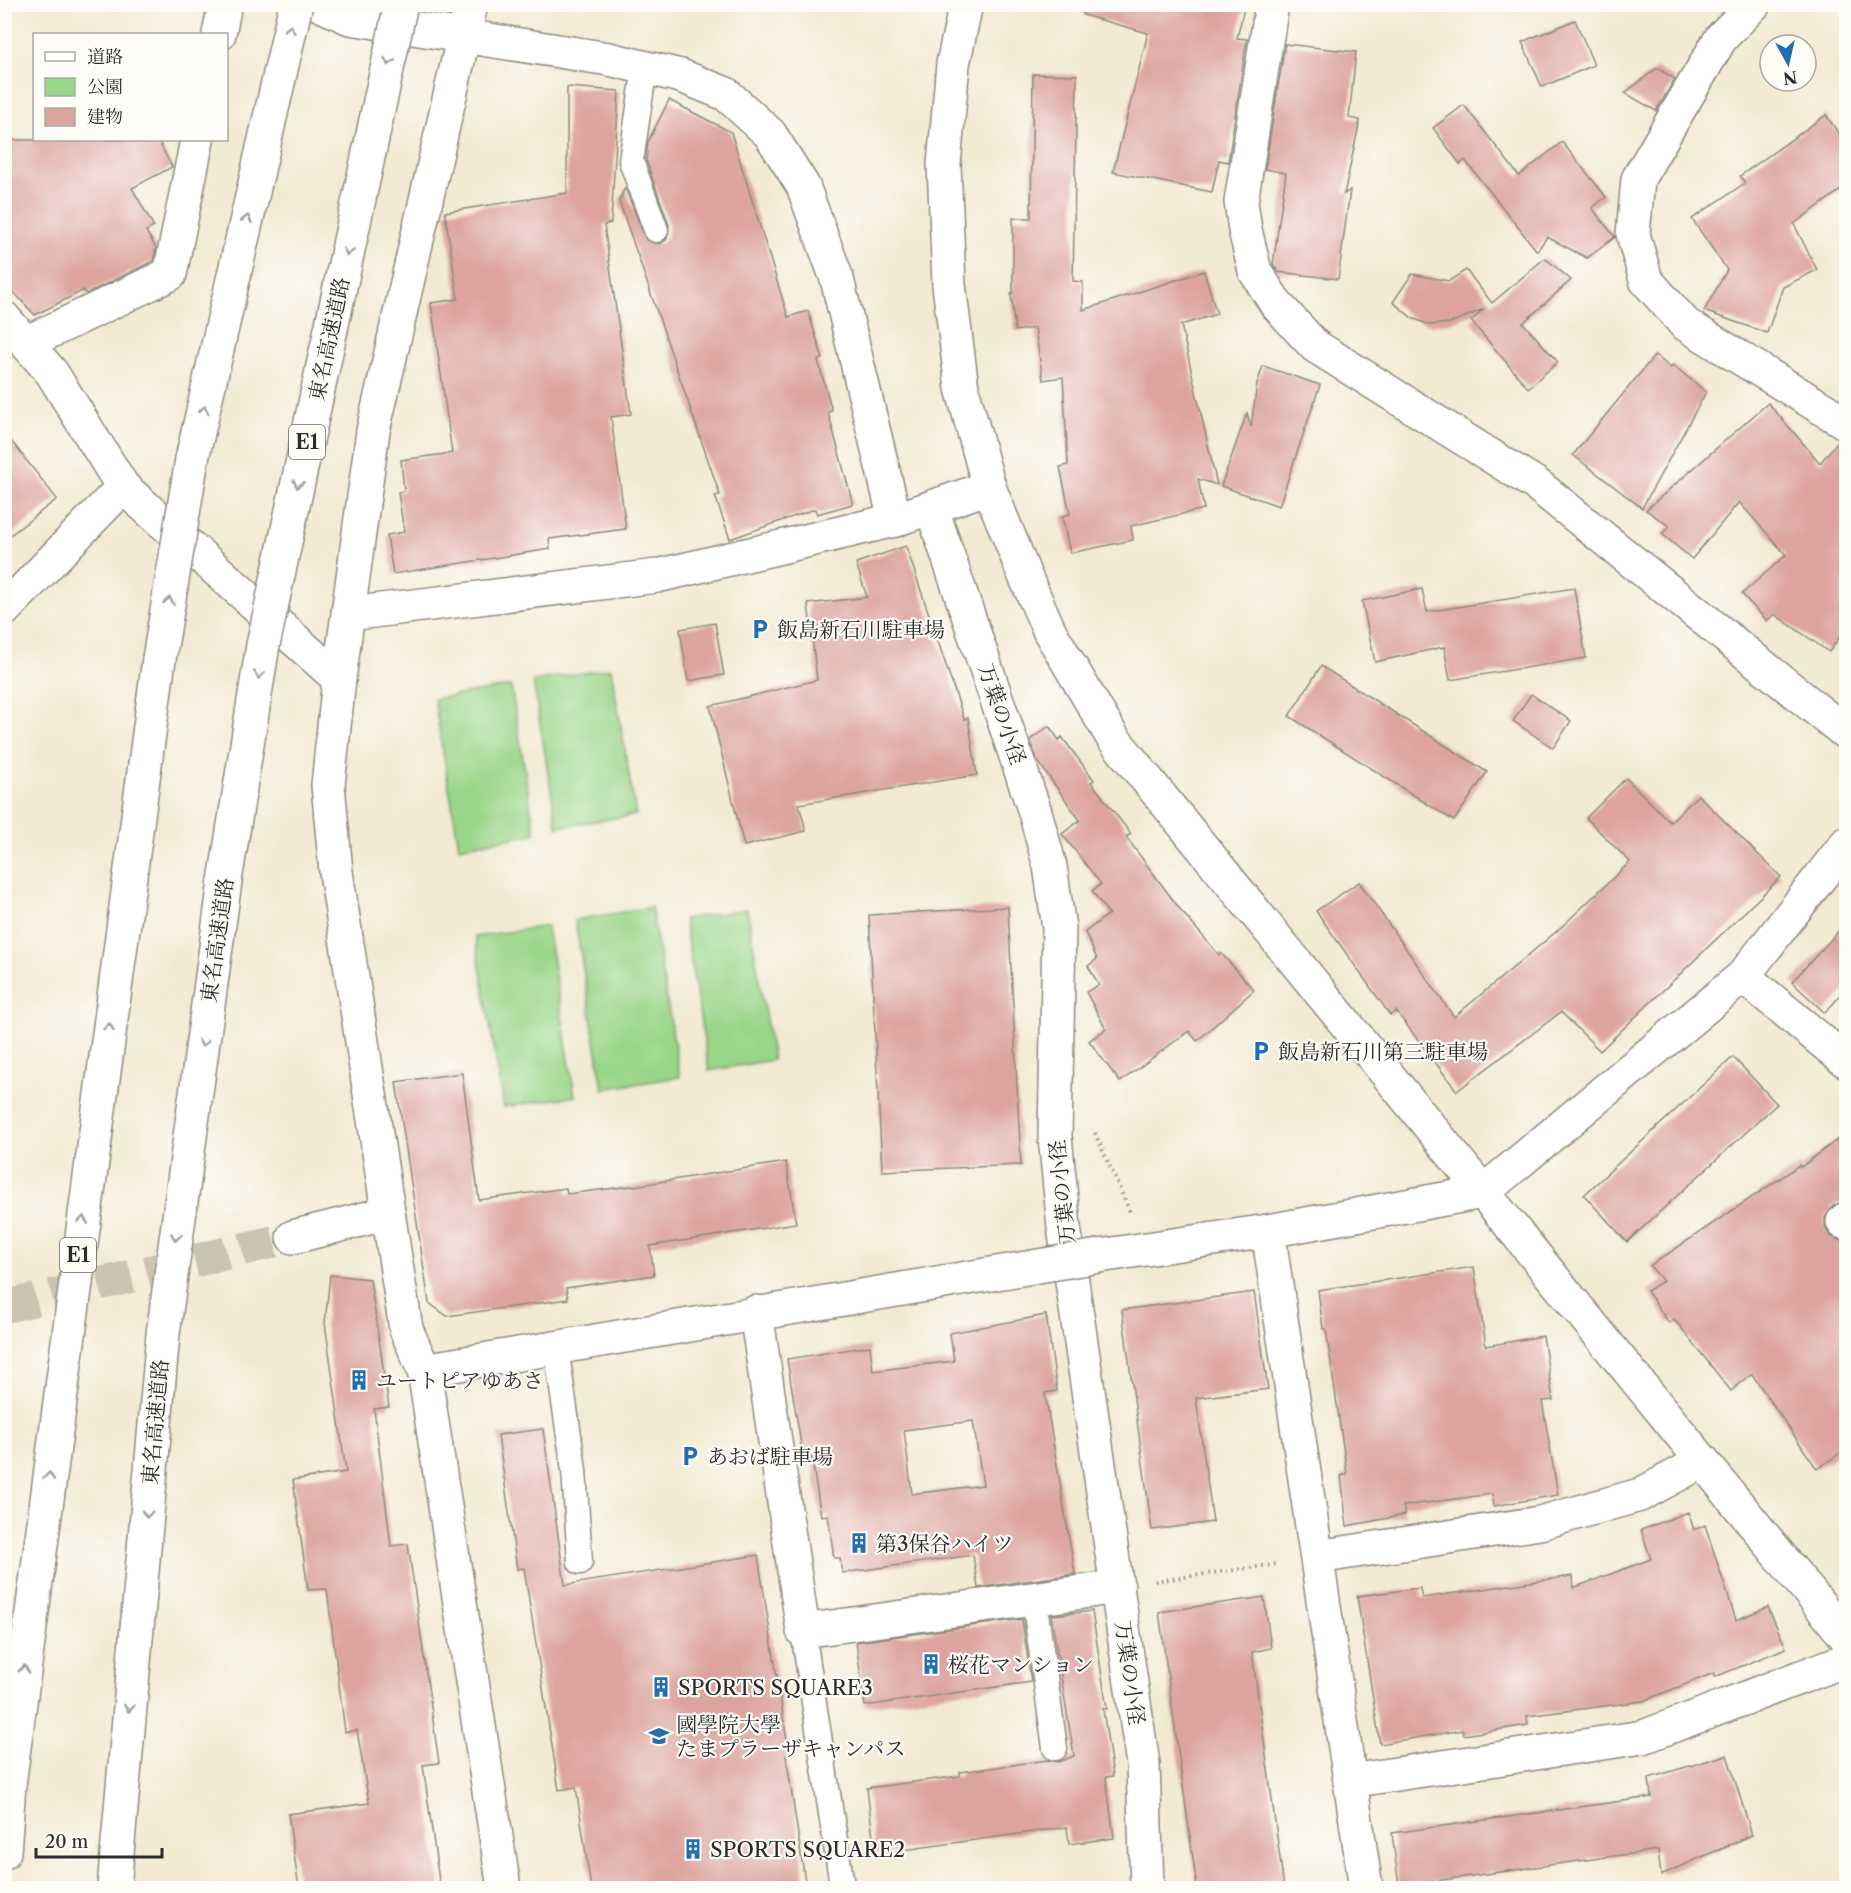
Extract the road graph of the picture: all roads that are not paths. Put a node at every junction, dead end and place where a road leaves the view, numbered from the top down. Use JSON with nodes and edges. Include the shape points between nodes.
{"nodes":[{"id":1,"x":225,"y":4,"type":"edge"},
{"id":2,"x":296,"y":4,"type":"edge"},
{"id":3,"x":319,"y":4,"type":"edge"},
{"id":4,"x":402,"y":4,"type":"edge"},
{"id":5,"x":471,"y":4,"type":"edge"},
{"id":6,"x":966,"y":4,"type":"edge"},
{"id":7,"x":1272,"y":4,"type":"edge"},
{"id":8,"x":1754,"y":4,"type":"edge"},
{"id":9,"x":219,"y":33,"type":"edge"},
{"id":10,"x":464,"y":37,"type":"junction"},
{"id":11,"x":645,"y":67,"type":"junction"},
{"id":12,"x":197,"y":141,"type":"edge"},
{"id":13,"x":656,"y":230,"type":"dead end"},
{"id":14,"x":4,"y":318,"type":"edge"},
{"id":15,"x":26,"y":343,"type":"junction"},
{"id":16,"x":1846,"y":423,"type":"edge"},
{"id":17,"x":123,"y":487,"type":"junction"},
{"id":18,"x":989,"y":487,"type":"junction"},
{"id":19,"x":932,"y":509,"type":"junction"},
{"id":20,"x":895,"y":520,"type":"junction"},
{"id":21,"x":4,"y":610,"type":"edge"},
{"id":22,"x":349,"y":614,"type":"junction"},
{"id":23,"x":339,"y":679,"type":"junction"},
{"id":24,"x":1846,"y":733,"type":"edge"},
{"id":25,"x":1846,"y":844,"type":"edge"},
{"id":26,"x":1743,"y":976,"type":"junction"},
{"id":27,"x":1846,"y":1061,"type":"edge"},
{"id":28,"x":1483,"y":1192,"type":"junction"},
{"id":29,"x":388,"y":1213,"type":"junction"},
{"id":30,"x":1268,"y":1231,"type":"junction"},
{"id":31,"x":293,"y":1237,"type":"tunnel mouth"},
{"id":32,"x":756,"y":1312,"type":"junction"},
{"id":33,"x":556,"y":1347,"type":"junction"},
{"id":34,"x":424,"y":1370,"type":"junction"},
{"id":35,"x":1703,"y":1461,"type":"junction"},
{"id":36,"x":1317,"y":1557,"type":"junction"},
{"id":37,"x":580,"y":1562,"type":"dead end"},
{"id":38,"x":1118,"y":1587,"type":"junction"},
{"id":39,"x":1034,"y":1599,"type":"junction"},
{"id":40,"x":804,"y":1631,"type":"junction"},
{"id":41,"x":1846,"y":1637,"type":"edge"},
{"id":42,"x":1846,"y":1660,"type":"edge"},
{"id":43,"x":1055,"y":1748,"type":"dead end"},
{"id":44,"x":1350,"y":1781,"type":"junction"},
{"id":45,"x":4,"y":1852,"type":"edge"},
{"id":46,"x":842,"y":1885,"type":"dead end"},
{"id":47,"x":114,"y":1888,"type":"edge"},
{"id":48,"x":504,"y":1888,"type":"edge"},
{"id":49,"x":1147,"y":1888,"type":"edge"},
{"id":50,"x":1366,"y":1888,"type":"edge"}],
"edges":[{"from":1,"to":9,"type":"main road"},
{"from":45,"to":2,"type":"main road","number":"E1","one_way":true,"bridge":true,"via":[[18,1715],[159,659],[192,459]]},
{"from":3,"to":10,"type":"main road","via":[[350,18]]},
{"from":4,"to":47,"type":"main road","name":"東名高速道路","number":"E1","one_way":true,"bridge":true,"via":[[263,645],[225,881],[163,1334]]},
{"from":5,"to":10,"type":"main road"},
{"from":6,"to":18,"type":"main road","via":[[953,64],[944,164],[949,285],[962,388]]},
{"from":7,"to":24,"type":"main road","via":[[1241,202],[1255,271],[1276,304],[1315,346],[1536,484]]},
{"from":8,"to":16,"type":"main road","via":[[1721,38],[1638,179],[1633,234],[1646,280],[1685,324]]},
{"from":10,"to":11,"type":"main road"},
{"from":10,"to":22,"type":"main road","via":[[373,431]]},
{"from":11,"to":13,"type":"lane","via":[[631,161]]},
{"from":11,"to":20,"type":"main road","via":[[726,94],[770,134],[803,186],[837,279]]},
{"from":12,"to":15,"type":"main road","via":[[170,274]]},
{"from":14,"to":15,"type":"main road"},
{"from":15,"to":17,"type":"main road","via":[[52,373]]},
{"from":17,"to":21,"type":"main road"},
{"from":17,"to":23,"type":"main road"},
{"from":18,"to":19,"type":"main road"},
{"from":18,"to":28,"type":"main road","via":[[1050,632],[1113,738]]},
{"from":19,"to":20,"type":"main road"},
{"from":19,"to":38,"type":"main road","name":"万葉の小径","via":[[1050,866],[1059,928],[1055,1137],[1064,1227]]},
{"from":20,"to":22,"type":"main road","via":[[657,576]]},
{"from":22,"to":23,"type":"main road"},
{"from":23,"to":29,"type":"main road","via":[[328,784],[336,872]]},
{"from":25,"to":26,"type":"main road"},
{"from":26,"to":27,"type":"main road"},
{"from":26,"to":28,"type":"main road"},
{"from":28,"to":30,"type":"main road"},
{"from":28,"to":35,"type":"main road"},
{"from":29,"to":31,"type":"main road"},
{"from":29,"to":34,"type":"main road","via":[[406,1329]]},
{"from":30,"to":32,"type":"main road","bridge":true},
{"from":30,"to":36,"type":"main road"},
{"from":32,"to":33,"type":"main road"},
{"from":32,"to":40,"type":"main road"},
{"from":33,"to":34,"type":"main road"},
{"from":33,"to":37,"type":"lane","via":[[574,1470]]},
{"from":34,"to":48,"type":"main road"},
{"from":35,"to":36,"type":"main road","via":[[1640,1495],[1540,1523]]},
{"from":35,"to":41,"type":"main road"},
{"from":36,"to":44,"type":"main road"},
{"from":38,"to":39,"type":"main road"},
{"from":38,"to":49,"type":"main road","name":"万葉の小径","via":[[1143,1764]]},
{"from":39,"to":40,"type":"main road"},
{"from":39,"to":43,"type":"lane"},
{"from":40,"to":46,"type":"lane"},
{"from":42,"to":44,"type":"main road","via":[[1643,1737]]},
{"from":44,"to":50,"type":"main road"}]}
